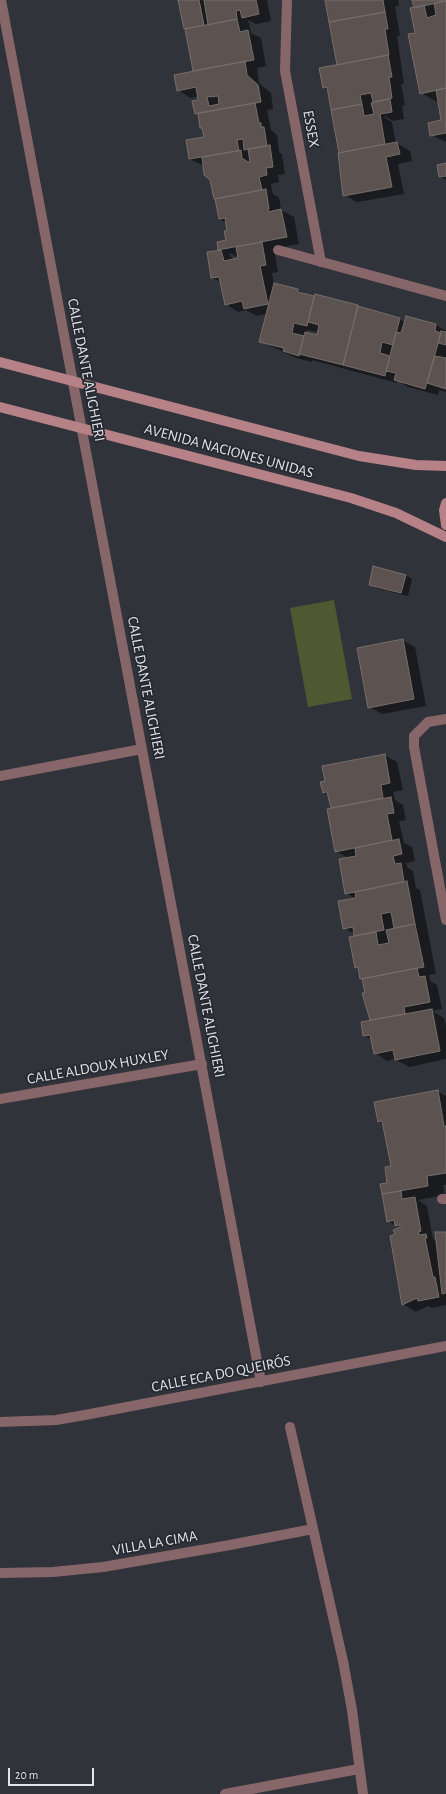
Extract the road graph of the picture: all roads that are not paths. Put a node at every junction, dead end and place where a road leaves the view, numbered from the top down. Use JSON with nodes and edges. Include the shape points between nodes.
{"nodes":[{"id":1,"x":1,"y":0,"type":"edge"},
{"id":2,"x":286,"y":0,"type":"edge"},
{"id":3,"x":278,"y":250,"type":"dead end"},
{"id":4,"x":321,"y":262,"type":"junction"},
{"id":5,"x":446,"y":296,"type":"edge"},
{"id":6,"x":0,"y":362,"type":"edge"},
{"id":7,"x":73,"y":381,"type":"junction"},
{"id":8,"x":0,"y":407,"type":"edge"},
{"id":9,"x":82,"y":428,"type":"junction"},
{"id":10,"x":446,"y":466,"type":"edge"},
{"id":11,"x":446,"y":503,"type":"edge"},
{"id":12,"x":446,"y":524,"type":"edge"},
{"id":13,"x":446,"y":537,"type":"edge"},
{"id":14,"x":446,"y":719,"type":"edge"},
{"id":15,"x":142,"y":749,"type":"junction"},
{"id":16,"x":0,"y":776,"type":"edge"},
{"id":17,"x":446,"y":920,"type":"edge"},
{"id":18,"x":202,"y":1064,"type":"junction"},
{"id":19,"x":0,"y":1099,"type":"edge"},
{"id":20,"x":446,"y":1346,"type":"edge"},
{"id":21,"x":261,"y":1382,"type":"junction"},
{"id":22,"x":0,"y":1422,"type":"edge"},
{"id":23,"x":290,"y":1427,"type":"dead end"},
{"id":24,"x":312,"y":1529,"type":"junction"},
{"id":25,"x":0,"y":1573,"type":"edge"},
{"id":26,"x":359,"y":1769,"type":"junction"},
{"id":27,"x":225,"y":1794,"type":"edge"},
{"id":28,"x":363,"y":1794,"type":"edge"}],
"edges":[{"from":1,"to":7,"type":"street","name":"CALLE DANTE ALIGHIERI"},
{"from":2,"to":4,"type":"street","name":"ESSEX","via":[[285,71]]},
{"from":3,"to":4,"type":"street"},
{"from":4,"to":5,"type":"street"},
{"from":6,"to":7,"type":"street","name":"AVENIDA NACIONES UNIDAS"},
{"from":7,"to":9,"type":"street","name":"CALLE DANTE ALIGHIERI"},
{"from":7,"to":10,"type":"street","name":"AVENIDA NACIONES UNIDAS","via":[[359,456],[416,465]]},
{"from":8,"to":9,"type":"street","name":"AVENIDA NACIONES UNIDAS"},
{"from":9,"to":13,"type":"street","name":"AVENIDA NACIONES UNIDAS","via":[[351,498],[396,513]]},
{"from":9,"to":15,"type":"street","name":"CALLE DANTE ALIGHIERI"},
{"from":11,"to":12,"type":"street"},
{"from":14,"to":17,"type":"street","via":[[428,722],[414,736],[414,748]]},
{"from":15,"to":16,"type":"street"},
{"from":15,"to":18,"type":"street","name":"CALLE DANTE ALIGHIERI"},
{"from":18,"to":19,"type":"street","name":"CALLE ALDOUX HUXLEY"},
{"from":18,"to":21,"type":"street","name":"CALLE DANTE ALIGHIERI"},
{"from":20,"to":21,"type":"street","name":"CALLE ECA DO QUEIRÓS"},
{"from":21,"to":22,"type":"street","name":"CALLE ECA DO QUEIRÓS","via":[[85,1415],[41,1421]]},
{"from":23,"to":24,"type":"street"},
{"from":24,"to":25,"type":"street","name":"VILLA LA CIMA","via":[[103,1567],[53,1572]]},
{"from":24,"to":26,"type":"street","via":[[343,1661]]},
{"from":26,"to":27,"type":"street"},
{"from":26,"to":28,"type":"street"}]}
